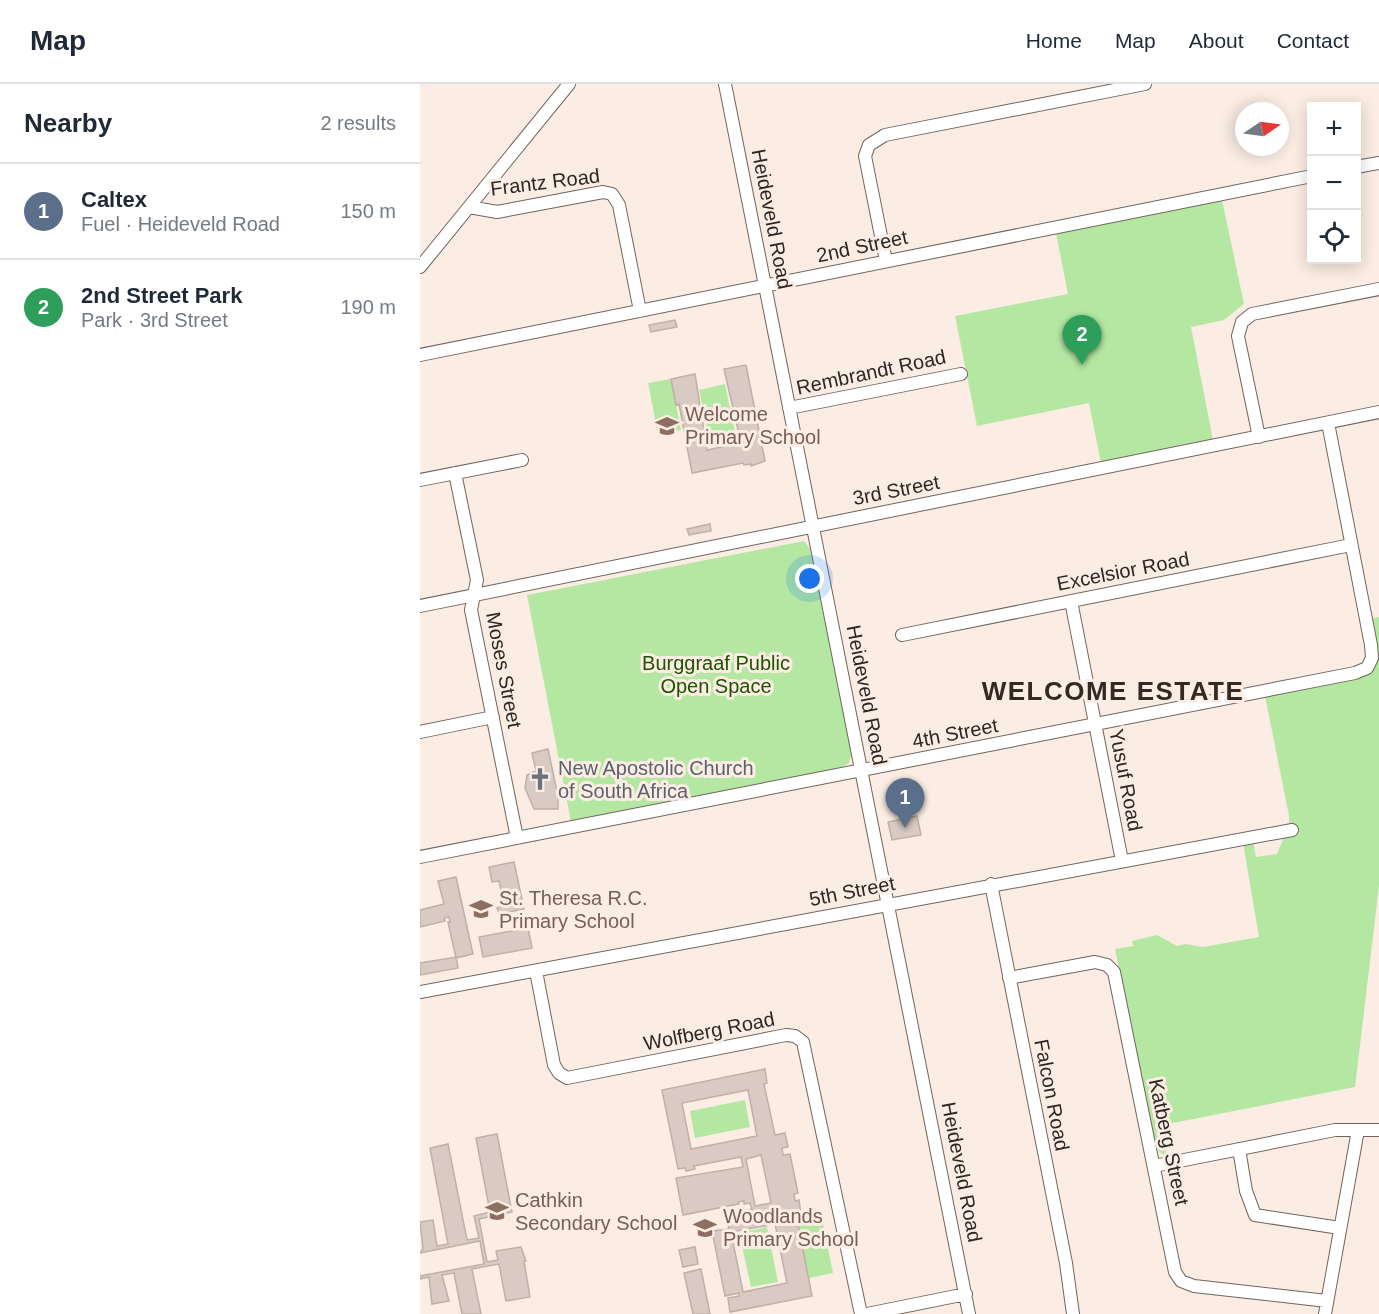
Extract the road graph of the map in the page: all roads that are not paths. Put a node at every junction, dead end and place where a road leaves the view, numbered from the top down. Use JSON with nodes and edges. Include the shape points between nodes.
{"nodes":[{"id":1,"x":569,"y":84,"type":"edge"},
{"id":2,"x":725,"y":84,"type":"edge"},
{"id":3,"x":1145,"y":84,"type":"edge"},
{"id":4,"x":1084,"y":90,"type":"edge"},
{"id":5,"x":1379,"y":163,"type":"edge"},
{"id":6,"x":1361,"y":166,"type":"edge"},
{"id":7,"x":1307,"y":177,"type":"edge"},
{"id":8,"x":469,"y":207,"type":"junction"},
{"id":9,"x":886,"y":261,"type":"junction"},
{"id":10,"x":420,"y":267,"type":"edge"},
{"id":11,"x":765,"y":286,"type":"junction"},
{"id":12,"x":1379,"y":289,"type":"edge"},
{"id":13,"x":640,"y":311,"type":"junction"},
{"id":14,"x":420,"y":355,"type":"edge"},
{"id":15,"x":961,"y":374,"type":"dead end"},
{"id":16,"x":789,"y":408,"type":"junction"},
{"id":17,"x":1379,"y":412,"type":"edge"},
{"id":18,"x":1328,"y":423,"type":"junction"},
{"id":19,"x":1259,"y":437,"type":"junction"},
{"id":20,"x":522,"y":460,"type":"dead end"},
{"id":21,"x":455,"y":473,"type":"junction"},
{"id":22,"x":420,"y":480,"type":"edge"},
{"id":23,"x":813,"y":527,"type":"junction"},
{"id":24,"x":1351,"y":545,"type":"junction"},
{"id":25,"x":474,"y":596,"type":"junction"},
{"id":26,"x":1071,"y":601,"type":"junction"},
{"id":27,"x":420,"y":606,"type":"edge"},
{"id":28,"x":902,"y":635,"type":"dead end"},
{"id":29,"x":493,"y":717,"type":"junction"},
{"id":30,"x":1096,"y":725,"type":"junction"},
{"id":31,"x":420,"y":732,"type":"edge"},
{"id":32,"x":862,"y":771,"type":"junction"},
{"id":33,"x":1292,"y":830,"type":"dead end"},
{"id":34,"x":517,"y":838,"type":"junction"},
{"id":35,"x":420,"y":857,"type":"edge"},
{"id":36,"x":1122,"y":861,"type":"junction"},
{"id":37,"x":991,"y":884,"type":"junction"},
{"id":38,"x":889,"y":904,"type":"junction"},
{"id":39,"x":536,"y":971,"type":"junction"},
{"id":40,"x":1009,"y":978,"type":"junction"},
{"id":41,"x":420,"y":992,"type":"edge"},
{"id":42,"x":1358,"y":1130,"type":"junction"},
{"id":43,"x":1379,"y":1130,"type":"edge"},
{"id":44,"x":1239,"y":1149,"type":"junction"},
{"id":45,"x":1154,"y":1166,"type":"junction"},
{"id":46,"x":1340,"y":1228,"type":"junction"},
{"id":47,"x":966,"y":1294,"type":"junction"},
{"id":48,"x":1326,"y":1308,"type":"edge"},
{"id":49,"x":861,"y":1314,"type":"edge"},
{"id":50,"x":867,"y":1314,"type":"edge"},
{"id":51,"x":969,"y":1314,"type":"edge"},
{"id":52,"x":1073,"y":1314,"type":"edge"}],
"edges":[{"from":1,"to":8,"type":"street"},
{"from":2,"to":11,"type":"street","name":"Heideveld Road"},
{"from":3,"to":4,"type":"street"},
{"from":4,"to":9,"type":"street","via":[[872,141],[865,156]]},
{"from":5,"to":6,"type":"street"},
{"from":7,"to":9,"type":"street","name":"2nd Street"},
{"from":8,"to":10,"type":"street"},
{"from":8,"to":13,"type":"street","name":"Frantz Road","via":[[497,212],[603,192],[612,194],[619,205]]},
{"from":9,"to":11,"type":"street","name":"2nd Street"},
{"from":11,"to":13,"type":"street","name":"2nd Street"},
{"from":11,"to":16,"type":"street","name":"Heideveld Road"},
{"from":12,"to":19,"type":"street","via":[[1244,318],[1238,336]]},
{"from":13,"to":14,"type":"street","name":"2nd Street"},
{"from":15,"to":16,"type":"street","name":"Rembrandt Road"},
{"from":16,"to":23,"type":"street","name":"Heideveld Road"},
{"from":17,"to":18,"type":"street","name":"3rd Street"},
{"from":18,"to":19,"type":"street","name":"3rd Street"},
{"from":18,"to":24,"type":"street"},
{"from":19,"to":23,"type":"street","name":"3rd Street"},
{"from":20,"to":21,"type":"street"},
{"from":21,"to":22,"type":"street"},
{"from":21,"to":25,"type":"street","name":"Moses Street","via":[[477,580]]},
{"from":23,"to":25,"type":"street","name":"3rd Street"},
{"from":23,"to":32,"type":"street","name":"Heideveld Road"},
{"from":24,"to":26,"type":"street","name":"Excelsior Road"},
{"from":24,"to":30,"type":"street","name":"4th Street","via":[[1371,645],[1367,668]]},
{"from":25,"to":27,"type":"street","name":"3rd Street"},
{"from":25,"to":29,"type":"street","name":"Moses Street","via":[[471,610]]},
{"from":26,"to":28,"type":"street","name":"Excelsior Road"},
{"from":26,"to":30,"type":"street","name":"Yusuf Road"},
{"from":29,"to":31,"type":"street"},
{"from":29,"to":34,"type":"street","name":"Moses Street"},
{"from":30,"to":32,"type":"street","name":"4th Street"},
{"from":30,"to":36,"type":"street","name":"Yusuf Road"},
{"from":32,"to":34,"type":"street","name":"4th Street"},
{"from":32,"to":38,"type":"street","name":"Heideveld Road"},
{"from":33,"to":36,"type":"street","name":"5th Street"},
{"from":34,"to":35,"type":"street","name":"4th Street"},
{"from":36,"to":37,"type":"street","name":"5th Street"},
{"from":37,"to":38,"type":"street","name":"5th Street"},
{"from":37,"to":40,"type":"street","name":"Falcon Road"},
{"from":38,"to":39,"type":"street","name":"5th Street"},
{"from":38,"to":47,"type":"street","name":"Heideveld Road"},
{"from":39,"to":41,"type":"street","name":"5th Street"},
{"from":39,"to":49,"type":"street","name":"Wolfberg Road","via":[[554,1065],[567,1078],[786,1035],[803,1042]]},
{"from":40,"to":45,"type":"street","name":"Katberg Street","via":[[1095,962],[1111,968]]},
{"from":40,"to":52,"type":"street","name":"Falcon Road"},
{"from":42,"to":43,"type":"street"},
{"from":42,"to":44,"type":"street","via":[[1335,1130]]},
{"from":42,"to":46,"type":"street"},
{"from":44,"to":45,"type":"street"},
{"from":44,"to":46,"type":"street","via":[[1246,1191],[1255,1215]]},
{"from":45,"to":48,"type":"street","name":"Katberg Street","via":[[1181,1281]]},
{"from":46,"to":48,"type":"street"},
{"from":47,"to":50,"type":"street"},
{"from":47,"to":51,"type":"street","name":"Heideveld Road"}]}
